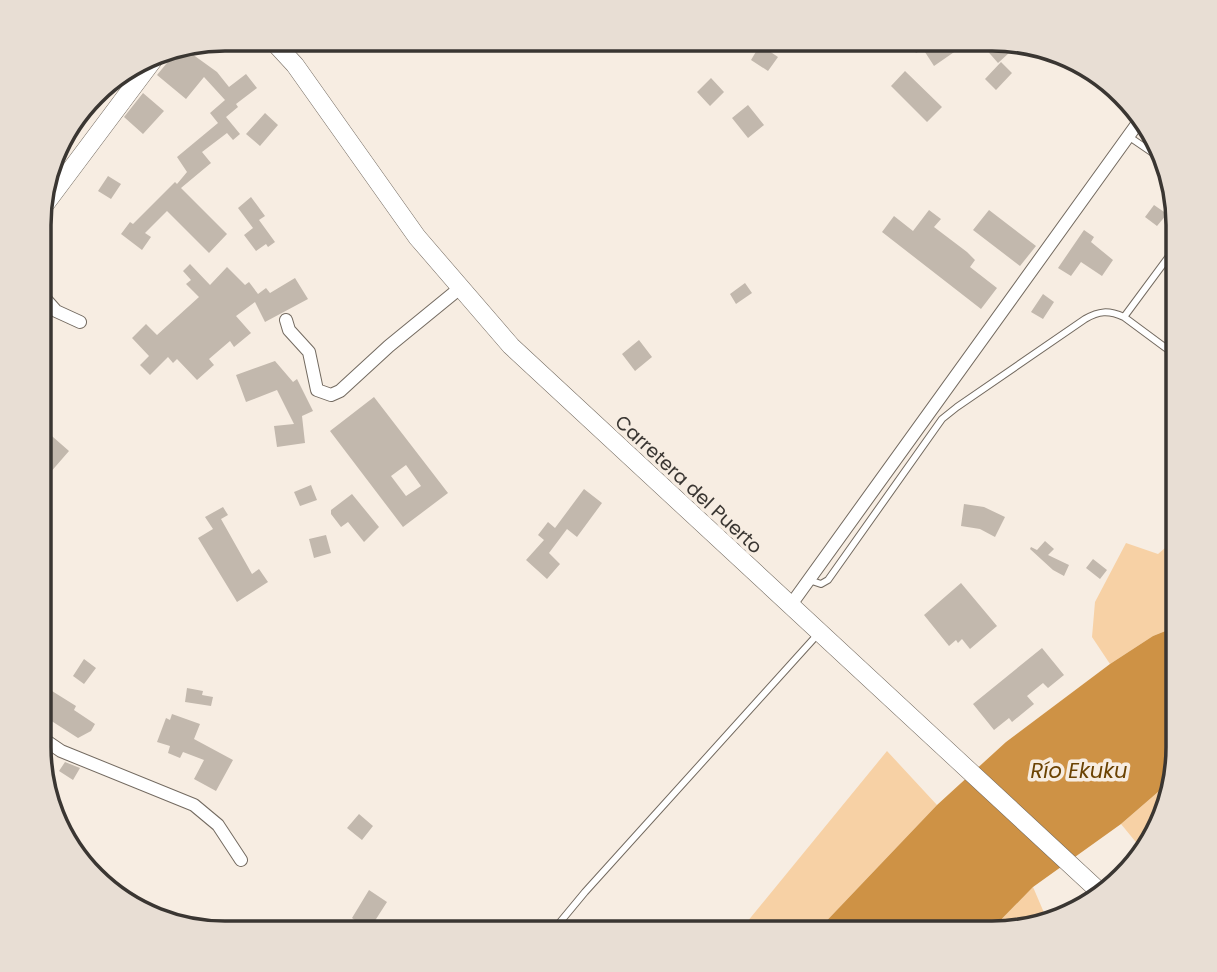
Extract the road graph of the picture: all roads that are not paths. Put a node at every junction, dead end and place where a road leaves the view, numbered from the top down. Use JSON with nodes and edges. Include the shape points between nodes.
{"nodes":[{"id":1,"x":283,"y":51,"type":"edge"},
{"id":2,"x":289,"y":51,"type":"edge"},
{"id":3,"x":295,"y":65,"type":"junction"},
{"id":4,"x":145,"y":70,"type":"edge"},
{"id":5,"x":1135,"y":126,"type":"edge"},
{"id":6,"x":1128,"y":136,"type":"junction"},
{"id":7,"x":1149,"y":149,"type":"edge"},
{"id":8,"x":54,"y":193,"type":"edge"},
{"id":9,"x":1166,"y":260,"type":"edge"},
{"id":10,"x":460,"y":288,"type":"junction"},
{"id":11,"x":51,"y":305,"type":"edge"},
{"id":12,"x":1124,"y":317,"type":"junction"},
{"id":13,"x":286,"y":320,"type":"dead end"},
{"id":14,"x":80,"y":322,"type":"dead end"},
{"id":15,"x":1166,"y":348,"type":"edge"},
{"id":16,"x":809,"y":580,"type":"junction"},
{"id":17,"x":790,"y":606,"type":"junction"},
{"id":18,"x":819,"y":633,"type":"junction"},
{"id":19,"x":51,"y":744,"type":"edge"},
{"id":20,"x":241,"y":860,"type":"dead end"},
{"id":21,"x":1095,"y":887,"type":"edge"},
{"id":22,"x":561,"y":921,"type":"edge"}],
"edges":[{"from":1,"to":3,"type":"main road","name":"Carretera del Puerto"},
{"from":2,"to":3,"type":"main road","name":"Carretera del Puerto"},
{"from":3,"to":10,"type":"main road","name":"Carretera del Puerto","via":[[409,226]]},
{"from":4,"to":8,"type":"main road"},
{"from":5,"to":6,"type":"street"},
{"from":6,"to":7,"type":"lane"},
{"from":6,"to":16,"type":"street"},
{"from":9,"to":12,"type":"lane"},
{"from":10,"to":13,"type":"street","via":[[331,395],[317,390],[309,352]]},
{"from":10,"to":17,"type":"main road","name":"Carretera del Puerto","via":[[511,346]]},
{"from":11,"to":14,"type":"street"},
{"from":12,"to":15,"type":"lane"},
{"from":12,"to":16,"type":"lane","via":[[1091,315],[942,419],[828,580],[821,584]]},
{"from":16,"to":17,"type":"street"},
{"from":17,"to":18,"type":"main road","name":"Carretera del Puerto"},
{"from":18,"to":21,"type":"main road","name":"Carretera del Puerto"},
{"from":18,"to":22,"type":"lane"},
{"from":19,"to":20,"type":"street","via":[[194,805],[218,825]]}]}
